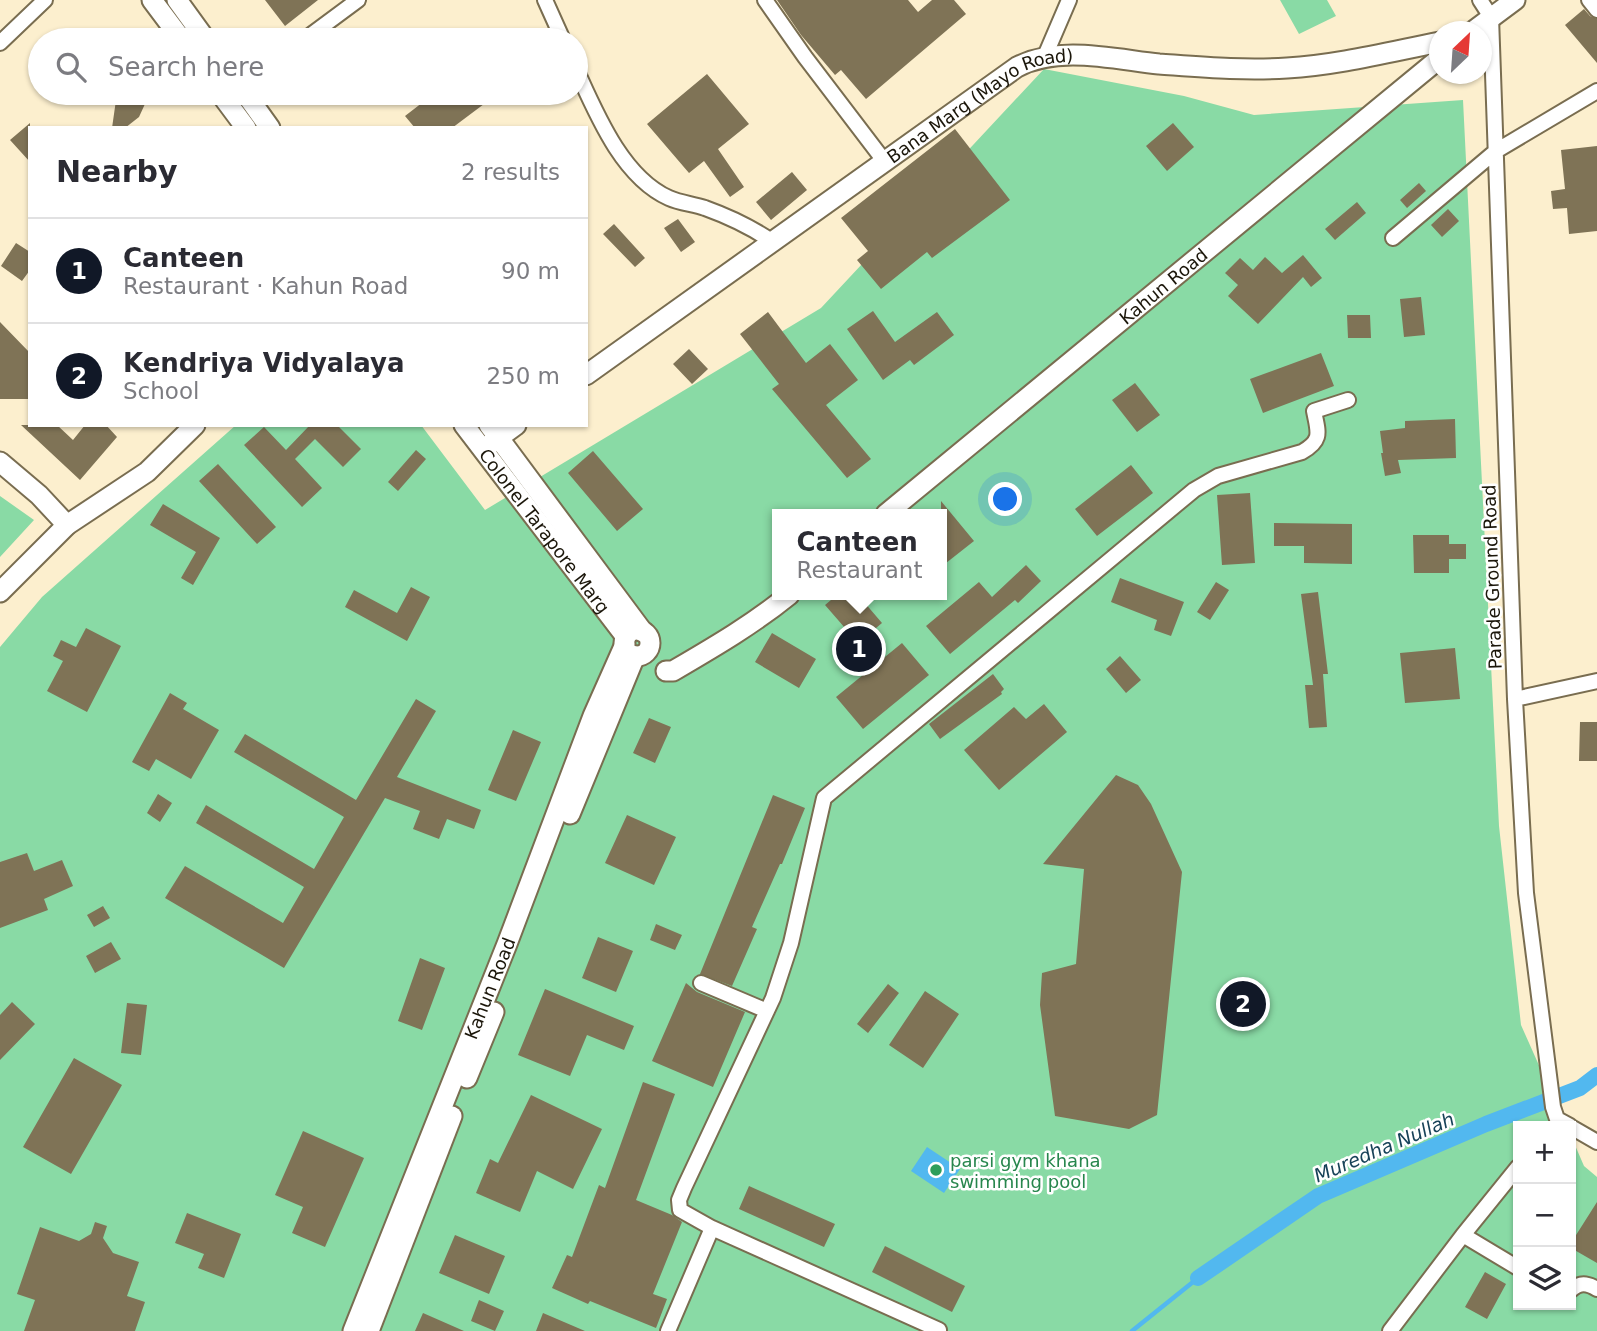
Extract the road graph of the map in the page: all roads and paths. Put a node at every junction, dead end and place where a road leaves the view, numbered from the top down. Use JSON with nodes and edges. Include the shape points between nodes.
{"nodes":[{"id":1,"x":45,"y":0,"type":"edge"},
{"id":2,"x":152,"y":0,"type":"edge"},
{"id":3,"x":177,"y":0,"type":"edge"},
{"id":4,"x":358,"y":0,"type":"edge"},
{"id":5,"x":545,"y":0,"type":"edge"},
{"id":6,"x":765,"y":0,"type":"edge"},
{"id":7,"x":1069,"y":0,"type":"edge"},
{"id":8,"x":1480,"y":0,"type":"edge"},
{"id":9,"x":1515,"y":0,"type":"edge"},
{"id":10,"x":1589,"y":0,"type":"edge"},
{"id":11,"x":1597,"y":10,"type":"edge"},
{"id":12,"x":1491,"y":17,"type":"junction"},
{"id":13,"x":1486,"y":21,"type":"edge"},
{"id":14,"x":172,"y":28,"type":"edge"},
{"id":15,"x":197,"y":28,"type":"edge"},
{"id":16,"x":320,"y":28,"type":"edge"},
{"id":17,"x":558,"y":28,"type":"edge"},
{"id":18,"x":0,"y":43,"type":"edge"},
{"id":19,"x":1429,"y":44,"type":"edge"},
{"id":20,"x":1391,"y":52,"type":"junction"},
{"id":21,"x":1045,"y":56,"type":"junction"},
{"id":22,"x":1429,"y":67,"type":"edge"},
{"id":23,"x":1408,"y":83,"type":"junction"},
{"id":24,"x":1597,"y":91,"type":"edge"},
{"id":25,"x":588,"y":96,"type":"edge"},
{"id":26,"x":233,"y":105,"type":"edge"},
{"id":27,"x":254,"y":105,"type":"edge"},
{"id":28,"x":245,"y":126,"type":"edge"},
{"id":29,"x":270,"y":126,"type":"edge"},
{"id":30,"x":1496,"y":150,"type":"junction"},
{"id":31,"x":885,"y":162,"type":"junction"},
{"id":32,"x":1394,"y":238,"type":"dead end"},
{"id":33,"x":773,"y":242,"type":"junction"},
{"id":34,"x":588,"y":374,"type":"edge"},
{"id":35,"x":1348,"y":400,"type":"dead end"},
{"id":36,"x":193,"y":427,"type":"edge"},
{"id":37,"x":468,"y":427,"type":"edge"},
{"id":38,"x":512,"y":427,"type":"edge"},
{"id":39,"x":490,"y":438,"type":"edge"},
{"id":40,"x":0,"y":463,"type":"edge"},
{"id":41,"x":39,"y":495,"type":"junction"},
{"id":42,"x":892,"y":509,"type":"edge"},
{"id":43,"x":83,"y":512,"type":"junction"},
{"id":44,"x":67,"y":525,"type":"junction"},
{"id":45,"x":0,"y":592,"type":"edge"},
{"id":46,"x":783,"y":600,"type":"edge"},
{"id":47,"x":636,"y":644,"type":"junction"},
{"id":48,"x":1597,"y":681,"type":"edge"},
{"id":49,"x":1516,"y":699,"type":"junction"},
{"id":50,"x":701,"y":983,"type":"dead end"},
{"id":51,"x":767,"y":1012,"type":"junction"},
{"id":52,"x":1561,"y":1121,"type":"edge"},
{"id":53,"x":1576,"y":1130,"type":"edge"},
{"id":54,"x":1597,"y":1142,"type":"edge"},
{"id":55,"x":1513,"y":1173,"type":"edge"},
{"id":56,"x":712,"y":1228,"type":"junction"},
{"id":57,"x":1462,"y":1235,"type":"junction"},
{"id":58,"x":1513,"y":1265,"type":"edge"},
{"id":59,"x":1576,"y":1287,"type":"edge"},
{"id":60,"x":1597,"y":1289,"type":"edge"},
{"id":61,"x":353,"y":1331,"type":"edge"},
{"id":62,"x":369,"y":1331,"type":"edge"},
{"id":63,"x":668,"y":1331,"type":"edge"},
{"id":64,"x":939,"y":1331,"type":"edge"},
{"id":65,"x":1390,"y":1331,"type":"edge"}],
"edges":[{"from":1,"to":18,"type":"street"},
{"from":2,"to":14,"type":"street"},
{"from":3,"to":15,"type":"street"},
{"from":4,"to":16,"type":"street"},
{"from":5,"to":17,"type":"street"},
{"from":6,"to":31,"type":"street"},
{"from":7,"to":21,"type":"street"},
{"from":8,"to":12,"type":"street"},
{"from":9,"to":12,"type":"street"},
{"from":10,"to":11,"type":"street"},
{"from":12,"to":13,"type":"street"},
{"from":12,"to":30,"type":"street","name":"Parade Ground Road"},
{"from":19,"to":20,"type":"street","name":"Bana Marg (Mayo Road)"},
{"from":20,"to":21,"type":"street","name":"Bana Marg (Mayo Road)","via":[[1333,63],[1248,69]]},
{"from":20,"to":23,"type":"street"},
{"from":21,"to":31,"type":"street","name":"Bana Marg (Mayo Road)","via":[[1017,67]]},
{"from":22,"to":23,"type":"street","name":"Kahun Road"},
{"from":23,"to":42,"type":"street","name":"Kahun Road"},
{"from":24,"to":30,"type":"street"},
{"from":25,"to":33,"type":"street","via":[[631,169],[649,187],[670,199],[732,218]]},
{"from":26,"to":28,"type":"street"},
{"from":27,"to":29,"type":"street"},
{"from":30,"to":32,"type":"street"},
{"from":30,"to":49,"type":"street","name":"Parade Ground Road"},
{"from":31,"to":33,"type":"street","name":"Bana Marg (Mayo Road)"},
{"from":33,"to":34,"type":"street","name":"Bana Marg (Mayo Road)"},
{"from":35,"to":51,"type":"street","via":[[1314,411],[1317,439],[1303,452],[1218,476],[1194,490],[824,797],[791,943]]},
{"from":36,"to":43,"type":"street","via":[[147,472]]},
{"from":37,"to":39,"type":"street","name":"Colonel Tarapore Marg"},
{"from":38,"to":39,"type":"street"},
{"from":39,"to":47,"type":"street","name":"Colonel Tarapore Marg"},
{"from":40,"to":41,"type":"street"},
{"from":41,"to":43,"type":"street"},
{"from":41,"to":44,"type":"street"},
{"from":43,"to":44,"type":"street"},
{"from":44,"to":45,"type":"street"},
{"from":46,"to":47,"type":"street","name":"Colonel Tarapore Marg","via":[[757,621],[673,671],[666,671]]},
{"from":47,"to":61,"type":"street","name":"Kahun Road","via":[[593,716]]},
{"from":47,"to":62,"type":"street","name":"Kahun Road"},
{"from":48,"to":49,"type":"street"},
{"from":49,"to":52,"type":"street","name":"Parade Ground Road","via":[[1526,894],[1548,1077]]},
{"from":50,"to":51,"type":"street"},
{"from":51,"to":56,"type":"street","via":[[679,1200],[680,1210]]},
{"from":53,"to":54,"type":"street","name":"Parade Ground Road"},
{"from":55,"to":57,"type":"street"},
{"from":56,"to":63,"type":"street"},
{"from":56,"to":64,"type":"street"},
{"from":57,"to":58,"type":"street"},
{"from":57,"to":65,"type":"street"},
{"from":59,"to":60,"type":"street","via":[[1583,1283]]}]}
